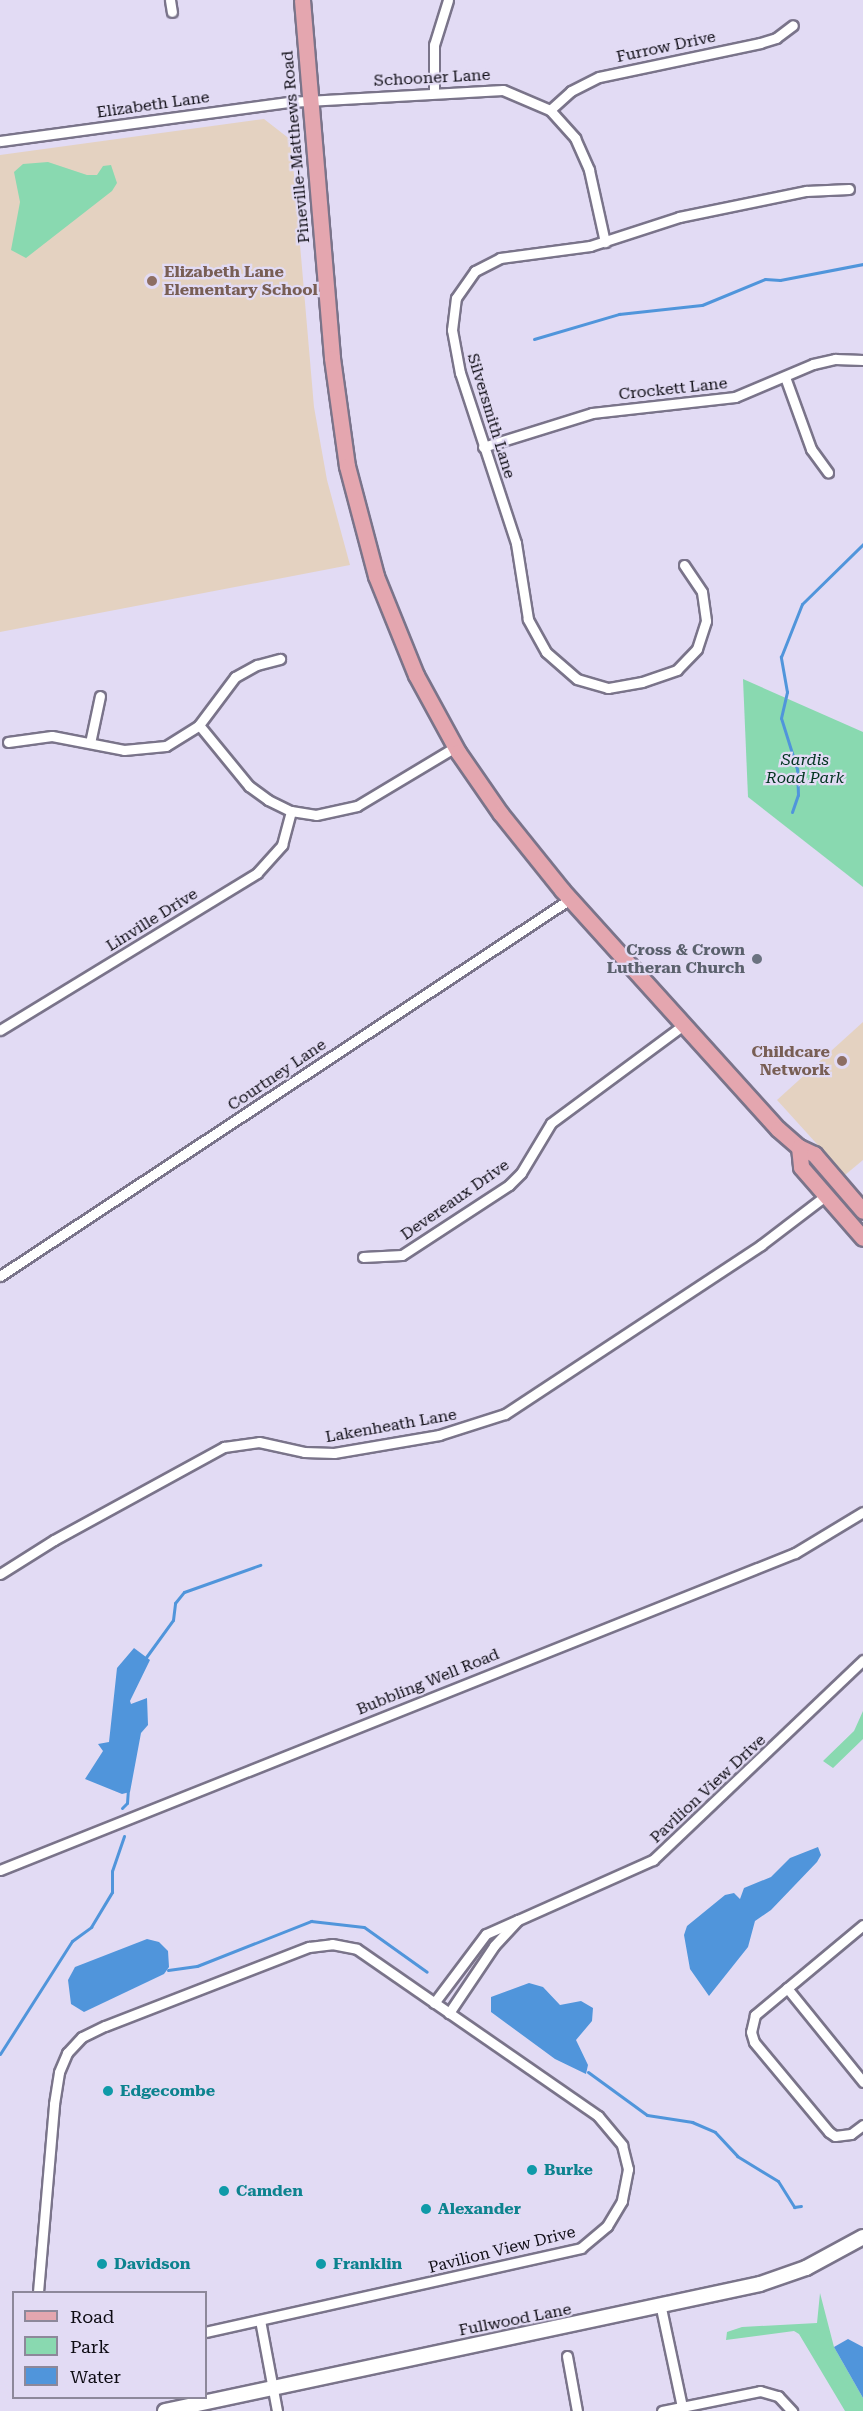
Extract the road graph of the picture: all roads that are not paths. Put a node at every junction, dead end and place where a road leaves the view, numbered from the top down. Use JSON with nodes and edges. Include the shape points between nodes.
{"nodes":[{"id":1,"x":170,"y":0,"type":"edge"},
{"id":2,"x":302,"y":0,"type":"edge"},
{"id":3,"x":448,"y":0,"type":"edge"},
{"id":4,"x":172,"y":12,"type":"dead end"},
{"id":5,"x":793,"y":25,"type":"dead end"},
{"id":6,"x":434,"y":92,"type":"junction"},
{"id":7,"x":309,"y":101,"type":"junction"},
{"id":8,"x":550,"y":110,"type":"junction"},
{"id":9,"x":0,"y":141,"type":"edge"},
{"id":10,"x":849,"y":189,"type":"dead end"},
{"id":11,"x":604,"y":242,"type":"junction"},
{"id":12,"x":863,"y":360,"type":"edge"},
{"id":13,"x":786,"y":377,"type":"junction"},
{"id":14,"x":483,"y":447,"type":"junction"},
{"id":15,"x":828,"y":472,"type":"dead end"},
{"id":16,"x":684,"y":565,"type":"dead end"},
{"id":17,"x":280,"y":659,"type":"dead end"},
{"id":18,"x":100,"y":696,"type":"dead end"},
{"id":19,"x":199,"y":725,"type":"junction"},
{"id":20,"x":8,"y":742,"type":"dead end"},
{"id":21,"x":90,"y":743,"type":"junction"},
{"id":22,"x":455,"y":747,"type":"junction"},
{"id":23,"x":291,"y":811,"type":"junction"},
{"id":24,"x":570,"y":899,"type":"junction"},
{"id":25,"x":685,"y":1024,"type":"junction"},
{"id":26,"x":0,"y":1030,"type":"edge"},
{"id":27,"x":799,"y":1147,"type":"junction"},
{"id":28,"x":825,"y":1197,"type":"junction"},
{"id":29,"x":863,"y":1210,"type":"edge"},
{"id":30,"x":863,"y":1238,"type":"edge"},
{"id":31,"x":363,"y":1257,"type":"dead end"},
{"id":32,"x":0,"y":1276,"type":"edge"},
{"id":33,"x":863,"y":1512,"type":"edge"},
{"id":34,"x":0,"y":1574,"type":"edge"},
{"id":35,"x":863,"y":1660,"type":"edge"},
{"id":36,"x":0,"y":1870,"type":"edge"},
{"id":37,"x":518,"y":1920,"type":"junction"},
{"id":38,"x":863,"y":1925,"type":"edge"},
{"id":39,"x":787,"y":1988,"type":"junction"},
{"id":40,"x":434,"y":2003,"type":"junction"},
{"id":41,"x":449,"y":2013,"type":"junction"},
{"id":42,"x":863,"y":2082,"type":"edge"},
{"id":43,"x":863,"y":2125,"type":"edge"},
{"id":44,"x":863,"y":2236,"type":"edge"},
{"id":45,"x":38,"y":2291,"type":"edge"},
{"id":46,"x":661,"y":2308,"type":"junction"},
{"id":47,"x":260,"y":2320,"type":"junction"},
{"id":48,"x":207,"y":2332,"type":"edge"},
{"id":49,"x":567,"y":2356,"type":"dead end"},
{"id":50,"x":273,"y":2390,"type":"junction"},
{"id":51,"x":682,"y":2407,"type":"junction"},
{"id":52,"x":165,"y":2411,"type":"edge"},
{"id":53,"x":277,"y":2411,"type":"edge"},
{"id":54,"x":577,"y":2411,"type":"edge"},
{"id":55,"x":662,"y":2411,"type":"edge"},
{"id":56,"x":792,"y":2411,"type":"edge"}],
"edges":[{"from":1,"to":4,"type":"street"},
{"from":2,"to":7,"type":"main road","name":"Pineville-Matthews Road"},
{"from":3,"to":6,"type":"street","via":[[434,45]]},
{"from":5,"to":8,"type":"street","name":"Furrow Drive","via":[[776,38],[760,43],[599,77],[571,91]]},
{"from":6,"to":7,"type":"street","name":"Schooner Lane"},
{"from":6,"to":8,"type":"street","name":"Schooner Lane","via":[[503,90]]},
{"from":7,"to":9,"type":"street","name":"Elizabeth Lane"},
{"from":7,"to":22,"type":"main road","name":"Pineville-Matthews Road","via":[[336,403],[352,490],[376,576],[400,640]]},
{"from":8,"to":11,"type":"street","name":"Schooner Lane","via":[[568,128],[585,156]]},
{"from":10,"to":11,"type":"street","name":"Silversmith Lane","via":[[806,191],[680,217]]},
{"from":11,"to":14,"type":"street","name":"Silversmith Lane","via":[[500,258],[475,271],[461,288],[452,315],[453,339]]},
{"from":12,"to":13,"type":"street","name":"Crockett Lane","via":[[822,362]]},
{"from":13,"to":14,"type":"street","name":"Crockett Lane","via":[[735,397],[592,413]]},
{"from":13,"to":15,"type":"street","via":[[811,449]]},
{"from":14,"to":16,"type":"street","name":"Silversmith Lane","via":[[516,543],[525,609],[532,630],[555,663],[577,679],[598,687],[626,686],[669,674],[692,656],[704,631],[705,605]]},
{"from":17,"to":19,"type":"street","via":[[235,677]]},
{"from":18,"to":21,"type":"street"},
{"from":19,"to":21,"type":"street","via":[[180,740],[148,750]]},
{"from":19,"to":23,"type":"street","via":[[249,786]]},
{"from":20,"to":21,"type":"street","via":[[52,736]]},
{"from":22,"to":23,"type":"street","via":[[351,808],[316,815]]},
{"from":22,"to":24,"type":"main road","name":"Pineville-Matthews Road","via":[[501,814]]},
{"from":23,"to":26,"type":"street","name":"Linville Drive","via":[[282,845],[257,873]]},
{"from":24,"to":25,"type":"main road","name":"Pineville-Matthews Road"},
{"from":24,"to":32,"type":"street","name":"Courtney Lane"},
{"from":25,"to":27,"type":"main road","name":"Pineville-Matthews Road"},
{"from":25,"to":31,"type":"street","name":"Devereaux Drive","via":[[551,1123],[521,1173],[509,1185],[410,1251],[384,1259]]},
{"from":27,"to":28,"type":"main road","name":"Pineville-Matthews Road","via":[[801,1167]]},
{"from":27,"to":29,"type":"main road","name":"Pineville-Matthews Road","via":[[814,1154]]},
{"from":28,"to":30,"type":"main road","name":"Pineville-Matthews Road"},
{"from":28,"to":34,"type":"street","name":"Lakenheath Lane","via":[[760,1245],[506,1414],[440,1435],[334,1453],[304,1452],[259,1442],[224,1447]]},
{"from":33,"to":36,"type":"street","name":"Bubbling Well Road","via":[[795,1553]]},
{"from":35,"to":37,"type":"street","name":"Pavilion View Drive","via":[[653,1860]]},
{"from":37,"to":40,"type":"street","name":"Pavilion View Drive","via":[[493,1929],[477,1943]]},
{"from":37,"to":41,"type":"street","name":"Pavilion View Drive","via":[[494,1946]]},
{"from":38,"to":39,"type":"street"},
{"from":39,"to":42,"type":"street"},
{"from":39,"to":43,"type":"street","via":[[755,2015],[751,2024],[754,2042],[828,2132],[835,2136],[851,2134]]},
{"from":40,"to":41,"type":"street","name":"Pavilion View Drive"},
{"from":40,"to":45,"type":"street","name":"Pavilion View Drive","via":[[357,1949],[332,1944],[309,1947],[82,2037],[67,2054],[59,2072]]},
{"from":41,"to":47,"type":"street","name":"Pavilion View Drive","via":[[598,2116],[614,2132],[628,2169],[627,2187],[613,2218],[587,2244],[574,2251]]},
{"from":44,"to":46,"type":"street","name":"Fullwood Lane","via":[[824,2260],[781,2277]]},
{"from":46,"to":50,"type":"street","name":"Fullwood Lane","via":[[368,2366]]},
{"from":46,"to":51,"type":"street"},
{"from":47,"to":48,"type":"street","name":"Pavilion View Drive"},
{"from":47,"to":50,"type":"street"},
{"from":49,"to":54,"type":"street"},
{"from":50,"to":52,"type":"street","name":"Fullwood Lane"},
{"from":50,"to":53,"type":"street"},
{"from":51,"to":55,"type":"street"},
{"from":51,"to":56,"type":"street","via":[[760,2391],[778,2396]]}]}
